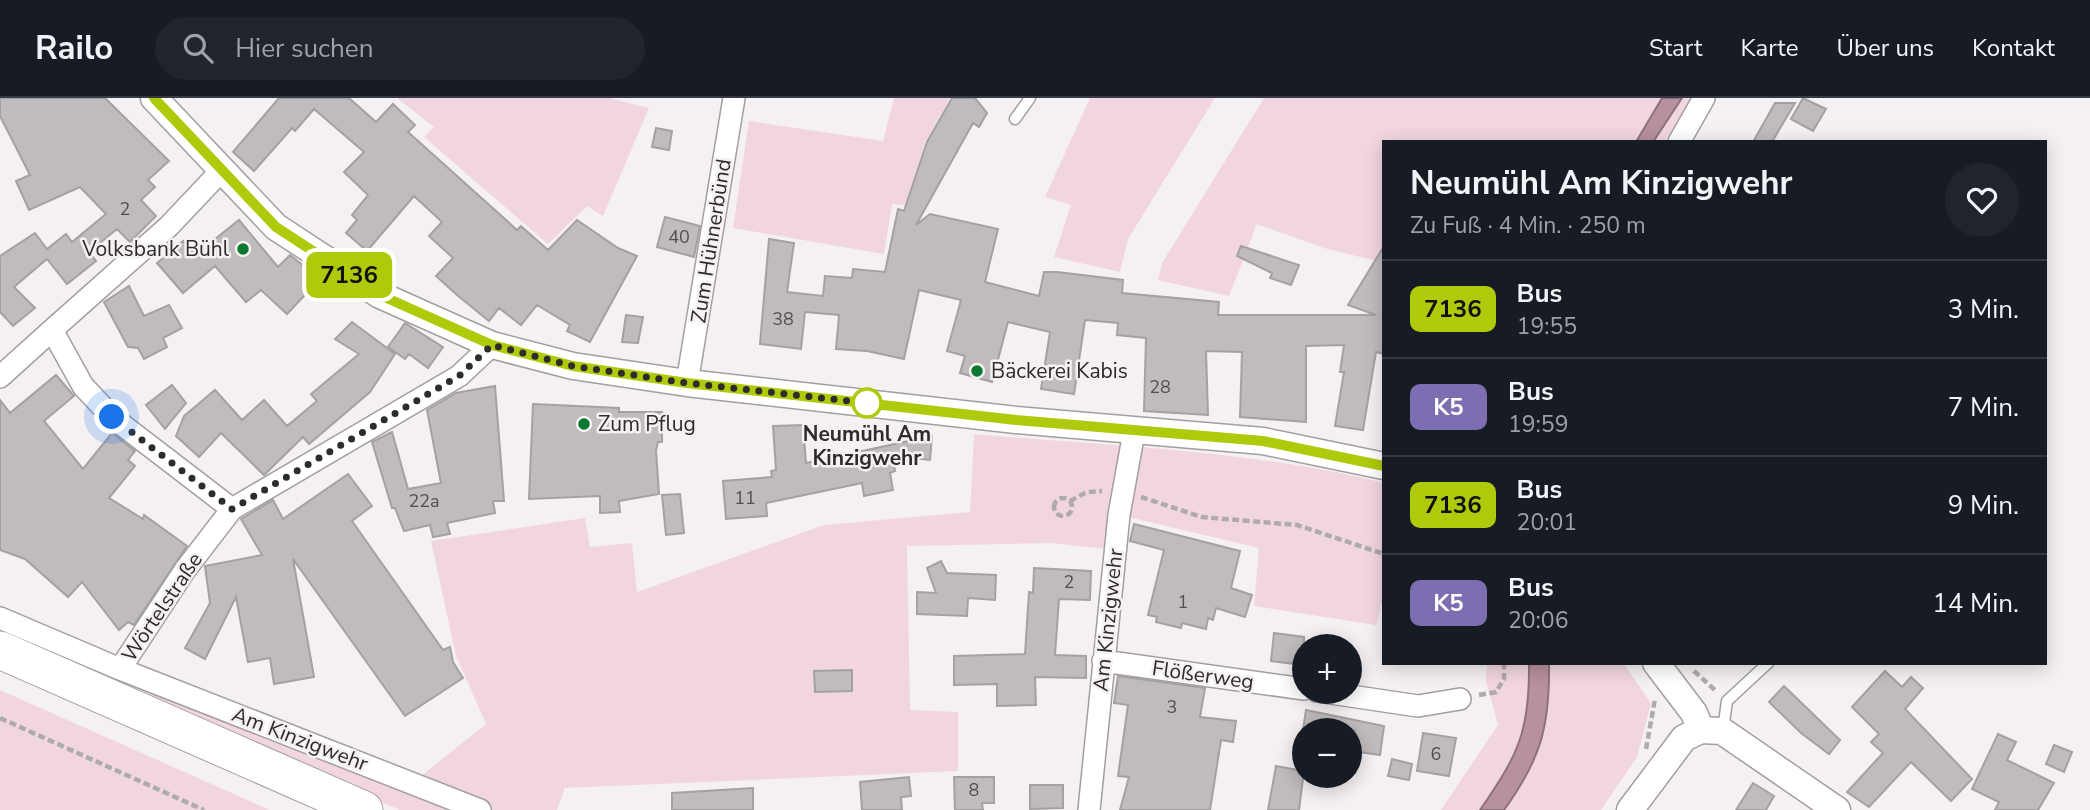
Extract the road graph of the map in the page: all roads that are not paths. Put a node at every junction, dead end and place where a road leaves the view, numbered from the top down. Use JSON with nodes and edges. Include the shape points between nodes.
{"nodes":[{"id":1,"x":154,"y":98,"type":"edge"},
{"id":2,"x":734,"y":98,"type":"edge"},
{"id":3,"x":1030,"y":98,"type":"edge"},
{"id":4,"x":1704,"y":98,"type":"edge"},
{"id":5,"x":1015,"y":119,"type":"dead end"},
{"id":6,"x":1680,"y":140,"type":"edge"},
{"id":7,"x":222,"y":171,"type":"junction"},
{"id":8,"x":52,"y":330,"type":"junction"},
{"id":9,"x":492,"y":345,"type":"junction"},
{"id":10,"x":0,"y":377,"type":"edge"},
{"id":11,"x":687,"y":383,"type":"junction"},
{"id":12,"x":1134,"y":432,"type":"junction"},
{"id":13,"x":1382,"y":466,"type":"edge"},
{"id":14,"x":232,"y":509,"type":"junction"},
{"id":15,"x":0,"y":618,"type":"edge"},
{"id":16,"x":0,"y":650,"type":"edge"},
{"id":17,"x":1103,"y":661,"type":"junction"},
{"id":18,"x":1660,"y":665,"type":"edge"},
{"id":19,"x":1766,"y":665,"type":"edge"},
{"id":20,"x":120,"y":669,"type":"junction"},
{"id":21,"x":0,"y":675,"type":"edge"},
{"id":22,"x":1292,"y":688,"type":"edge"},
{"id":23,"x":1362,"y":698,"type":"edge"},
{"id":24,"x":1460,"y":699,"type":"road end"},
{"id":25,"x":1712,"y":730,"type":"junction"},
{"id":26,"x":308,"y":810,"type":"edge"},
{"id":27,"x":364,"y":810,"type":"edge"},
{"id":28,"x":480,"y":810,"type":"edge"},
{"id":29,"x":1089,"y":810,"type":"edge"},
{"id":30,"x":1630,"y":810,"type":"edge"},
{"id":31,"x":1837,"y":810,"type":"edge"}],
"edges":[{"from":1,"to":7,"type":"street"},
{"from":2,"to":11,"type":"street","name":"Zum Hühnerbünd"},
{"from":3,"to":5,"type":"lane"},
{"from":4,"to":6,"type":"street"},
{"from":7,"to":8,"type":"street","via":[[169,226]]},
{"from":7,"to":9,"type":"street","via":[[276,227],[380,295]]},
{"from":8,"to":10,"type":"street"},
{"from":8,"to":14,"type":"street","via":[[83,386],[112,417]]},
{"from":9,"to":11,"type":"street","via":[[573,366]]},
{"from":9,"to":14,"type":"street","name":"Wörtelstraße","via":[[459,376]]},
{"from":11,"to":12,"type":"street"},
{"from":12,"to":13,"type":"street","via":[[1263,441]]},
{"from":12,"to":17,"type":"street","name":"Am Kinzigwehr"},
{"from":14,"to":20,"type":"street","name":"Wörtelstraße","via":[[185,570]]},
{"from":15,"to":20,"type":"street","name":"Wörtelstraße"},
{"from":16,"to":27,"type":"highway"},
{"from":17,"to":22,"type":"street","name":"Flößerweg"},
{"from":17,"to":29,"type":"street","name":"Am Kinzigwehr"},
{"from":18,"to":25,"type":"street","via":[[1684,678],[1694,713]]},
{"from":19,"to":25,"type":"lane","via":[[1727,701]]},
{"from":20,"to":28,"type":"street","name":"Am Kinzigwehr"},
{"from":21,"to":26,"type":"highway"},
{"from":23,"to":24,"type":"street","via":[[1418,706]]},
{"from":25,"to":30,"type":"street","via":[[1684,738]]},
{"from":25,"to":31,"type":"street"}]}
